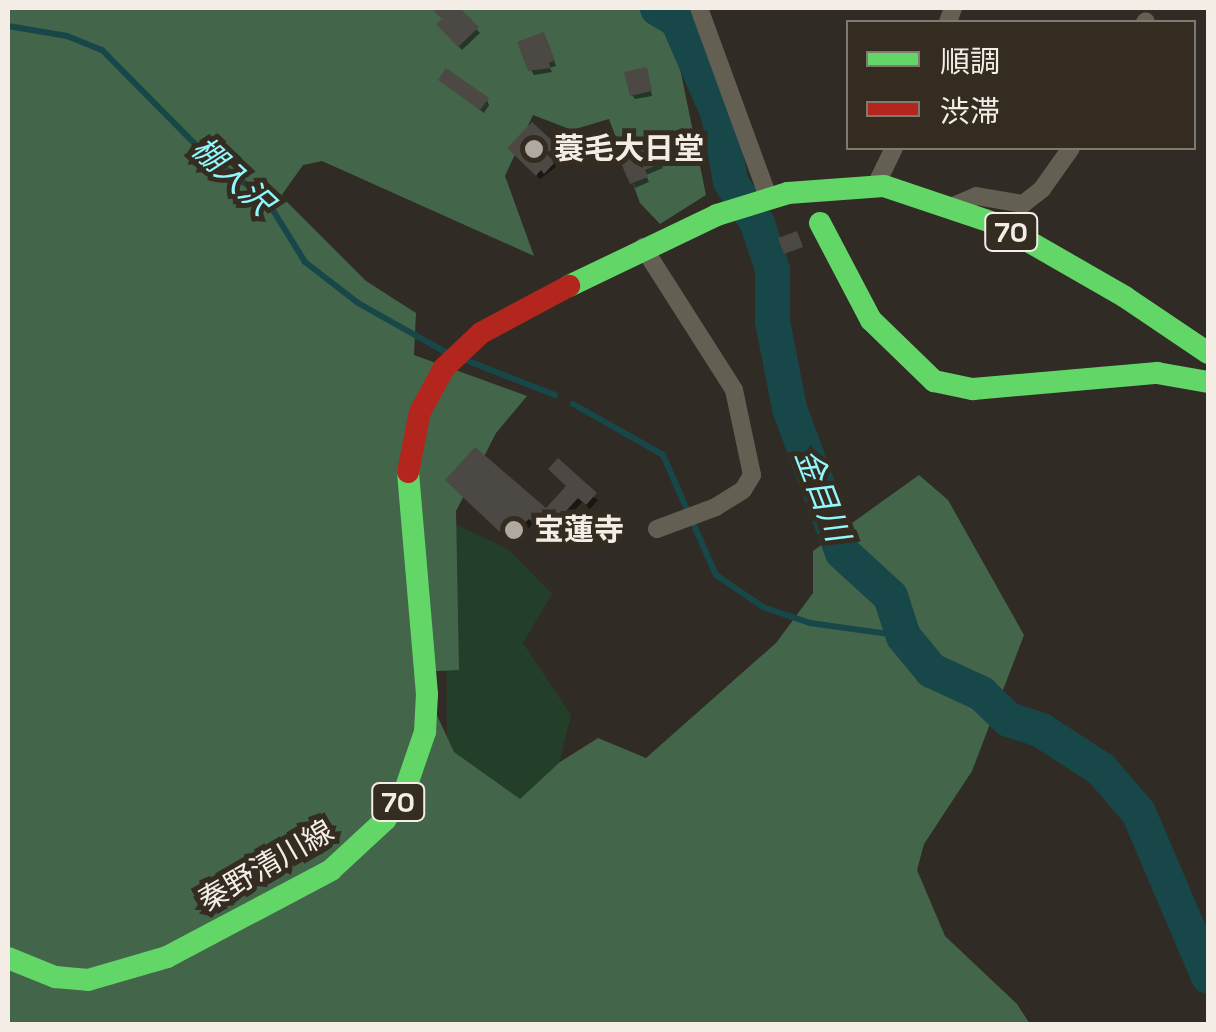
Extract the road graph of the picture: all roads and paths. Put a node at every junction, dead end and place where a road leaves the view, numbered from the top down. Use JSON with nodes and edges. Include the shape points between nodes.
{"nodes":[{"id":1,"x":699,"y":8,"type":"edge"},
{"id":2,"x":893,"y":150,"type":"edge"},
{"id":3,"x":1070,"y":150,"type":"edge"},
{"id":4,"x":876,"y":185,"type":"junction"},
{"id":5,"x":762,"y":201,"type":"junction"},
{"id":6,"x":954,"y":206,"type":"junction"},
{"id":7,"x":820,"y":223,"type":"dead end"},
{"id":8,"x":643,"y":247,"type":"junction"},
{"id":9,"x":1208,"y":353,"type":"edge"},
{"id":10,"x":1208,"y":382,"type":"edge"},
{"id":11,"x":657,"y":530,"type":"dead end"},
{"id":12,"x":8,"y":958,"type":"edge"}],
"edges":[{"from":1,"to":5,"type":"street"},
{"from":2,"to":4,"type":"street"},
{"from":3,"to":6,"type":"street","via":[[1023,204],[976,196]]},
{"from":4,"to":5,"type":"main road","number":"70"},
{"from":4,"to":6,"type":"main road","number":"70"},
{"from":5,"to":8,"type":"main road","number":"70"},
{"from":6,"to":9,"type":"main road","number":"70","via":[[1125,297]]},
{"from":7,"to":10,"type":"main road","via":[[871,320],[934,382],[973,388],[1157,373]]},
{"from":8,"to":11,"type":"street","via":[[734,390],[752,475],[743,490],[716,507]]},
{"from":8,"to":12,"type":"main road","name":"秦野清川線","number":"70","via":[[504,319],[464,348],[444,368],[420,412],[408,471],[427,694],[424,732],[404,793],[385,820],[331,870],[167,957],[88,980],[55,977]]}]}
